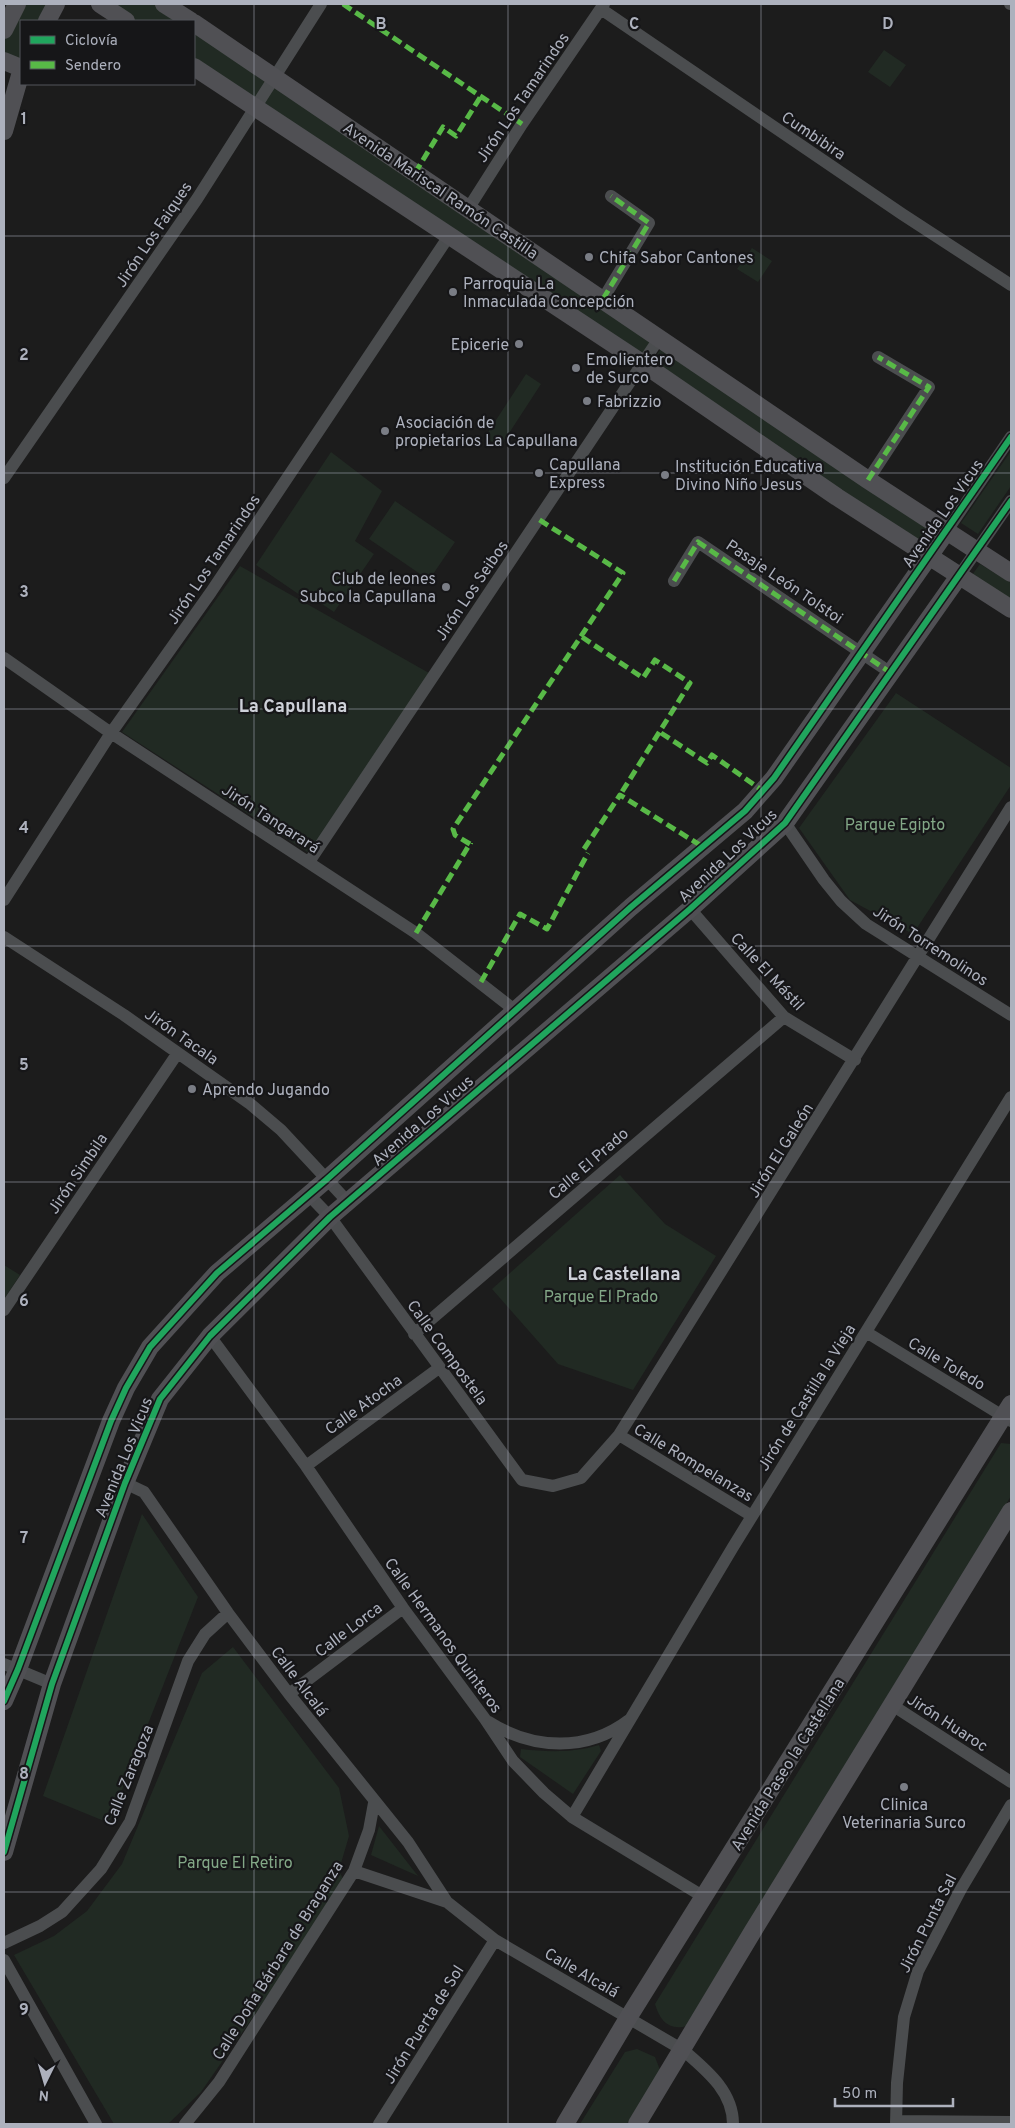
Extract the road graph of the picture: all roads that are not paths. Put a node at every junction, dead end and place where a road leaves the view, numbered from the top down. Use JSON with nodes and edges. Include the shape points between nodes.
{"nodes":[{"id":1,"x":17,"y":4,"type":"edge"},
{"id":2,"x":56,"y":4,"type":"edge"},
{"id":3,"x":100,"y":4,"type":"edge"},
{"id":4,"x":164,"y":4,"type":"edge"},
{"id":5,"x":321,"y":4,"type":"edge"},
{"id":6,"x":602,"y":6,"type":"edge"},
{"id":7,"x":48,"y":20,"type":"edge"},
{"id":8,"x":124,"y":20,"type":"edge"},
{"id":9,"x":189,"y":20,"type":"edge"},
{"id":10,"x":195,"y":24,"type":"edge"},
{"id":11,"x":4,"y":30,"type":"edge"},
{"id":12,"x":4,"y":61,"type":"edge"},
{"id":13,"x":20,"y":68,"type":"edge"},
{"id":14,"x":195,"y":68,"type":"edge"},
{"id":15,"x":20,"y":74,"type":"edge"},
{"id":16,"x":274,"y":77,"type":"junction"},
{"id":17,"x":8,"y":97,"type":"edge"},
{"id":18,"x":255,"y":108,"type":"junction"},
{"id":19,"x":4,"y":130,"type":"edge"},
{"id":20,"x":610,"y":196,"type":"dead end"},
{"id":21,"x":468,"y":209,"type":"junction"},
{"id":22,"x":449,"y":236,"type":"junction"},
{"id":23,"x":1011,"y":285,"type":"edge"},
{"id":24,"x":603,"y":299,"type":"junction"},
{"id":25,"x":660,"y":337,"type":"junction"},
{"id":26,"x":878,"y":357,"type":"dead end"},
{"id":27,"x":642,"y":363,"type":"junction"},
{"id":28,"x":1011,"y":437,"type":"edge"},
{"id":29,"x":4,"y":478,"type":"edge"},
{"id":30,"x":868,"y":480,"type":"junction"},
{"id":31,"x":1011,"y":501,"type":"edge"},
{"id":32,"x":946,"y":532,"type":"junction"},
{"id":33,"x":976,"y":552,"type":"junction"},
{"id":34,"x":929,"y":557,"type":"junction"},
{"id":35,"x":1011,"y":573,"type":"edge"},
{"id":36,"x":959,"y":576,"type":"junction"},
{"id":37,"x":674,"y":581,"type":"dead end"},
{"id":38,"x":1011,"y":609,"type":"edge"},
{"id":39,"x":862,"y":653,"type":"junction"},
{"id":40,"x":4,"y":658,"type":"edge"},
{"id":41,"x":891,"y":673,"type":"junction"},
{"id":42,"x":111,"y":733,"type":"junction"},
{"id":43,"x":1011,"y":807,"type":"edge"},
{"id":44,"x":785,"y":823,"type":"junction"},
{"id":45,"x":309,"y":862,"type":"junction"},
{"id":46,"x":4,"y":900,"type":"edge"},
{"id":47,"x":690,"y":909,"type":"junction"},
{"id":48,"x":4,"y":937,"type":"edge"},
{"id":49,"x":917,"y":957,"type":"junction"},
{"id":50,"x":516,"y":1012,"type":"junction"},
{"id":51,"x":1011,"y":1015,"type":"edge"},
{"id":52,"x":784,"y":1017,"type":"junction"},
{"id":53,"x":177,"y":1054,"type":"junction"},
{"id":54,"x":855,"y":1060,"type":"junction"},
{"id":55,"x":1011,"y":1097,"type":"edge"},
{"id":56,"x":326,"y":1180,"type":"junction"},
{"id":57,"x":309,"y":1195,"type":"junction"},
{"id":58,"x":348,"y":1202,"type":"junction"},
{"id":59,"x":330,"y":1217,"type":"junction"},
{"id":60,"x":4,"y":1310,"type":"edge"},
{"id":61,"x":866,"y":1332,"type":"junction"},
{"id":62,"x":414,"y":1334,"type":"junction"},
{"id":63,"x":210,"y":1336,"type":"junction"},
{"id":64,"x":439,"y":1368,"type":"junction"},
{"id":65,"x":1009,"y":1414,"type":"edge"},
{"id":66,"x":619,"y":1435,"type":"junction"},
{"id":67,"x":306,"y":1466,"type":"junction"},
{"id":68,"x":126,"y":1483,"type":"junction"},
{"id":69,"x":553,"y":1486,"type":"joint"},
{"id":70,"x":1011,"y":1511,"type":"edge"},
{"id":71,"x":752,"y":1516,"type":"junction"},
{"id":72,"x":403,"y":1608,"type":"junction"},
{"id":73,"x":228,"y":1613,"type":"junction"},
{"id":74,"x":11,"y":1666,"type":"edge"},
{"id":75,"x":52,"y":1684,"type":"junction"},
{"id":76,"x":289,"y":1694,"type":"junction"},
{"id":77,"x":4,"y":1700,"type":"edge"},
{"id":78,"x":892,"y":1705,"type":"junction"},
{"id":79,"x":633,"y":1717,"type":"junction"},
{"id":80,"x":485,"y":1719,"type":"junction"},
{"id":81,"x":1011,"y":1782,"type":"edge"},
{"id":82,"x":374,"y":1803,"type":"junction"},
{"id":83,"x":1011,"y":1806,"type":"edge"},
{"id":84,"x":572,"y":1817,"type":"junction"},
{"id":85,"x":4,"y":1852,"type":"edge"},
{"id":86,"x":354,"y":1871,"type":"junction"},
{"id":87,"x":704,"y":1897,"type":"junction"},
{"id":88,"x":447,"y":1902,"type":"junction"},
{"id":89,"x":494,"y":1940,"type":"junction"},
{"id":90,"x":4,"y":1943,"type":"edge"},
{"id":91,"x":4,"y":1960,"type":"edge"},
{"id":92,"x":628,"y":2018,"type":"junction"},
{"id":93,"x":683,"y":2050,"type":"junction"},
{"id":94,"x":1011,"y":2122,"type":"edge"},
{"id":95,"x":896,"y":2123,"type":"edge"},
{"id":96,"x":96,"y":2124,"type":"edge"},
{"id":97,"x":186,"y":2124,"type":"edge"},
{"id":98,"x":378,"y":2124,"type":"edge"},
{"id":99,"x":565,"y":2124,"type":"edge"},
{"id":100,"x":637,"y":2124,"type":"edge"},
{"id":101,"x":733,"y":2124,"type":"edge"}],
"edges":[{"from":1,"to":11,"type":"main road"},
{"from":2,"to":7,"type":"main road"},
{"from":3,"to":8,"type":"main road"},
{"from":4,"to":9,"type":"main road","name":"Avenida Mariscal Ramón Castilla"},
{"from":5,"to":16,"type":"street","name":"Jirón Los Faiques"},
{"from":6,"to":21,"type":"street","name":"Jirón Los Tamarindos"},
{"from":6,"to":23,"type":"street","name":"Cumbibira","via":[[902,214]]},
{"from":10,"to":16,"type":"main road","name":"Avenida Mariscal Ramón Castilla"},
{"from":12,"to":13,"type":"main road"},
{"from":14,"to":18,"type":"main road","name":"Avenida Mariscal Ramón Castilla"},
{"from":15,"to":17,"type":"main road"},
{"from":16,"to":18,"type":"street","name":"Jirón Los Faiques"},
{"from":16,"to":21,"type":"main road","name":"Avenida Mariscal Ramón Castilla"},
{"from":17,"to":19,"type":"main road"},
{"from":18,"to":22,"type":"main road","name":"Avenida Mariscal Ramón Castilla"},
{"from":18,"to":29,"type":"street","name":"Jirón Los Faiques","via":[[197,199]]},
{"from":20,"to":24,"type":"street","via":[[649,223]]},
{"from":21,"to":24,"type":"main road","name":"Avenida Mariscal Ramón Castilla"},
{"from":22,"to":27,"type":"main road","name":"Avenida Mariscal Ramón Castilla"},
{"from":22,"to":42,"type":"street","name":"Jirón Los Tamarindos","via":[[210,592]]},
{"from":24,"to":25,"type":"main road","name":"Avenida Mariscal Ramón Castilla"},
{"from":25,"to":27,"type":"street","name":"Jirón Los Seibos"},
{"from":25,"to":30,"type":"main road","name":"Avenida Mariscal Ramón Castilla"},
{"from":26,"to":30,"type":"street","via":[[929,387]]},
{"from":27,"to":34,"type":"main road","name":"Avenida Mariscal Ramón Castilla"},
{"from":27,"to":45,"type":"street","name":"Jirón Los Seibos"},
{"from":28,"to":32,"type":"street","name":"Avenida Los Vicus"},
{"from":30,"to":32,"type":"main road","name":"Avenida Mariscal Ramón Castilla"},
{"from":31,"to":33,"type":"street","name":"Avenida Los Vicus"},
{"from":32,"to":33,"type":"main road","name":"Avenida Mariscal Ramón Castilla"},
{"from":32,"to":34,"type":"main road","name":"Avenida Los Vicus"},
{"from":33,"to":35,"type":"main road","name":"Avenida Mariscal Ramón Castilla"},
{"from":33,"to":36,"type":"street","name":"Avenida Los Vicus"},
{"from":34,"to":36,"type":"main road","name":"Avenida Mariscal Ramón Castilla"},
{"from":34,"to":39,"type":"main road","name":"Avenida Los Vicus"},
{"from":36,"to":38,"type":"main road","name":"Avenida Mariscal Ramón Castilla"},
{"from":36,"to":41,"type":"main road","name":"Avenida Los Vicus"},
{"from":37,"to":39,"type":"street","name":"Pasaje León Tolstoi","via":[[698,542]]},
{"from":39,"to":41,"type":"street","name":"Pasaje León Tolstoi"},
{"from":39,"to":50,"type":"main road","name":"Avenida Los Vicus","via":[[774,778],[745,811]]},
{"from":40,"to":42,"type":"street","name":"Jirón Tangarará"},
{"from":41,"to":44,"type":"main road","name":"Avenida Los Vicus"},
{"from":42,"to":45,"type":"street","name":"Jirón Tangarará"},
{"from":42,"to":46,"type":"street","name":"Jirón Los Tamarindos"},
{"from":43,"to":49,"type":"street","name":"Jirón El Galeón"},
{"from":44,"to":47,"type":"main road","name":"Avenida Los Vicus"},
{"from":44,"to":49,"type":"street","name":"Jirón Torremolinos","via":[[842,901],[866,924]]},
{"from":45,"to":50,"type":"street","name":"Jirón Tangarará","via":[[416,932]]},
{"from":47,"to":52,"type":"street","name":"Calle El Mástil"},
{"from":47,"to":58,"type":"main road","name":"Avenida Los Vicus"},
{"from":48,"to":53,"type":"street","name":"Jirón Tacala","via":[[124,1015]]},
{"from":49,"to":51,"type":"street","name":"Jirón Torremolinos"},
{"from":49,"to":54,"type":"street","name":"Jirón El Galeón"},
{"from":50,"to":56,"type":"main road","name":"Avenida Los Vicus"},
{"from":52,"to":54,"type":"street","name":"Calle El Mástil"},
{"from":52,"to":62,"type":"street","name":"Calle El Prado"},
{"from":53,"to":56,"type":"street","name":"Jirón Tacala","via":[[249,1103],[281,1130]]},
{"from":53,"to":60,"type":"street","name":"Jirón Simbila"},
{"from":54,"to":66,"type":"street","name":"Jirón El Galeón"},
{"from":55,"to":61,"type":"street","name":"Jirón de Castilla la Vieja"},
{"from":56,"to":57,"type":"main road","name":"Avenida Los Vicus"},
{"from":56,"to":58,"type":"street","name":"Jirón Tacala"},
{"from":57,"to":59,"type":"street"},
{"from":57,"to":74,"type":"main road","name":"Avenida Los Vicus","via":[[217,1273],[150,1347],[111,1421]]},
{"from":58,"to":59,"type":"main road","name":"Avenida Los Vicus"},
{"from":59,"to":62,"type":"street","name":"Calle Compostela"},
{"from":59,"to":63,"type":"main road","name":"Avenida Los Vicus"},
{"from":61,"to":65,"type":"street","name":"Calle Toledo"},
{"from":61,"to":71,"type":"street","name":"Jirón de Castilla la Vieja"},
{"from":62,"to":64,"type":"street","name":"Calle Compostela"},
{"from":63,"to":67,"type":"street","name":"Calle Hermanos Quinteros"},
{"from":63,"to":68,"type":"main road","name":"Avenida Los Vicus","via":[[160,1399]]},
{"from":64,"to":67,"type":"street","name":"Calle Atocha"},
{"from":64,"to":69,"type":"street","name":"Calle Compostela","via":[[522,1480]]},
{"from":65,"to":87,"type":"main road","name":"Avenida Paseo la Castellana"},
{"from":66,"to":69,"type":"street","name":"Jirón El Galeón","via":[[581,1478]]},
{"from":66,"to":71,"type":"street","name":"Calle Rompelanzas"},
{"from":67,"to":72,"type":"street","name":"Calle Hermanos Quinteros"},
{"from":68,"to":73,"type":"street","name":"Calle Alcalá","via":[[144,1492]]},
{"from":68,"to":75,"type":"main road","name":"Avenida Los Vicus"},
{"from":70,"to":78,"type":"main road"},
{"from":71,"to":79,"type":"street","name":"Jirón de Castilla la Vieja"},
{"from":72,"to":76,"type":"street","name":"Calle Lorca"},
{"from":72,"to":80,"type":"street","name":"Calle Hermanos Quinteros"},
{"from":73,"to":76,"type":"street","name":"Calle Alcalá"},
{"from":73,"to":90,"type":"street","name":"Calle Zaragoza","via":[[205,1634],[188,1661],[130,1822],[101,1869],[62,1912]]},
{"from":74,"to":75,"type":"street"},
{"from":74,"to":77,"type":"main road","name":"Avenida Los Vicus"},
{"from":75,"to":85,"type":"main road","name":"Avenida Los Vicus"},
{"from":76,"to":82,"type":"street","name":"Calle Alcalá"},
{"from":78,"to":81,"type":"street","name":"Jirón Huaroc"},
{"from":78,"to":93,"type":"main road"},
{"from":79,"to":80,"type":"street","name":"Jirón de Castilla la Vieja","via":[[596,1738],[566,1744],[525,1740]]},
{"from":79,"to":84,"type":"street","name":"Jirón de Castilla la Vieja"},
{"from":80,"to":84,"type":"street","name":"Calle Hermanos Quinteros","via":[[513,1761]]},
{"from":82,"to":86,"type":"street","name":"Calle Doña Bárbara de Braganza","via":[[369,1830]]},
{"from":82,"to":88,"type":"street","name":"Calle Alcalá","via":[[408,1842]]},
{"from":83,"to":95,"type":"street","name":"Jirón Punta Sal","via":[[918,1971],[904,2017]]},
{"from":84,"to":87,"type":"street","name":"Calle Hermanos Quinteros"},
{"from":86,"to":88,"type":"street","name":"Calle Alcalá"},
{"from":86,"to":97,"type":"street","name":"Calle Doña Bárbara de Braganza","via":[[219,2082]]},
{"from":87,"to":92,"type":"main road","name":"Avenida Paseo la Castellana"},
{"from":88,"to":89,"type":"street","name":"Calle Alcalá"},
{"from":89,"to":92,"type":"street","name":"Calle Alcalá"},
{"from":89,"to":98,"type":"street","name":"Jirón Puerta de Sol"},
{"from":91,"to":96,"type":"street"},
{"from":92,"to":93,"type":"street","name":"Calle Alcalá"},
{"from":92,"to":99,"type":"main road","name":"Avenida Paseo la Castellana"},
{"from":93,"to":100,"type":"main road"},
{"from":93,"to":101,"type":"street","name":"Calle Alcalá","via":[[710,2073],[728,2097]]},
{"from":94,"to":95,"type":"street"}]}
